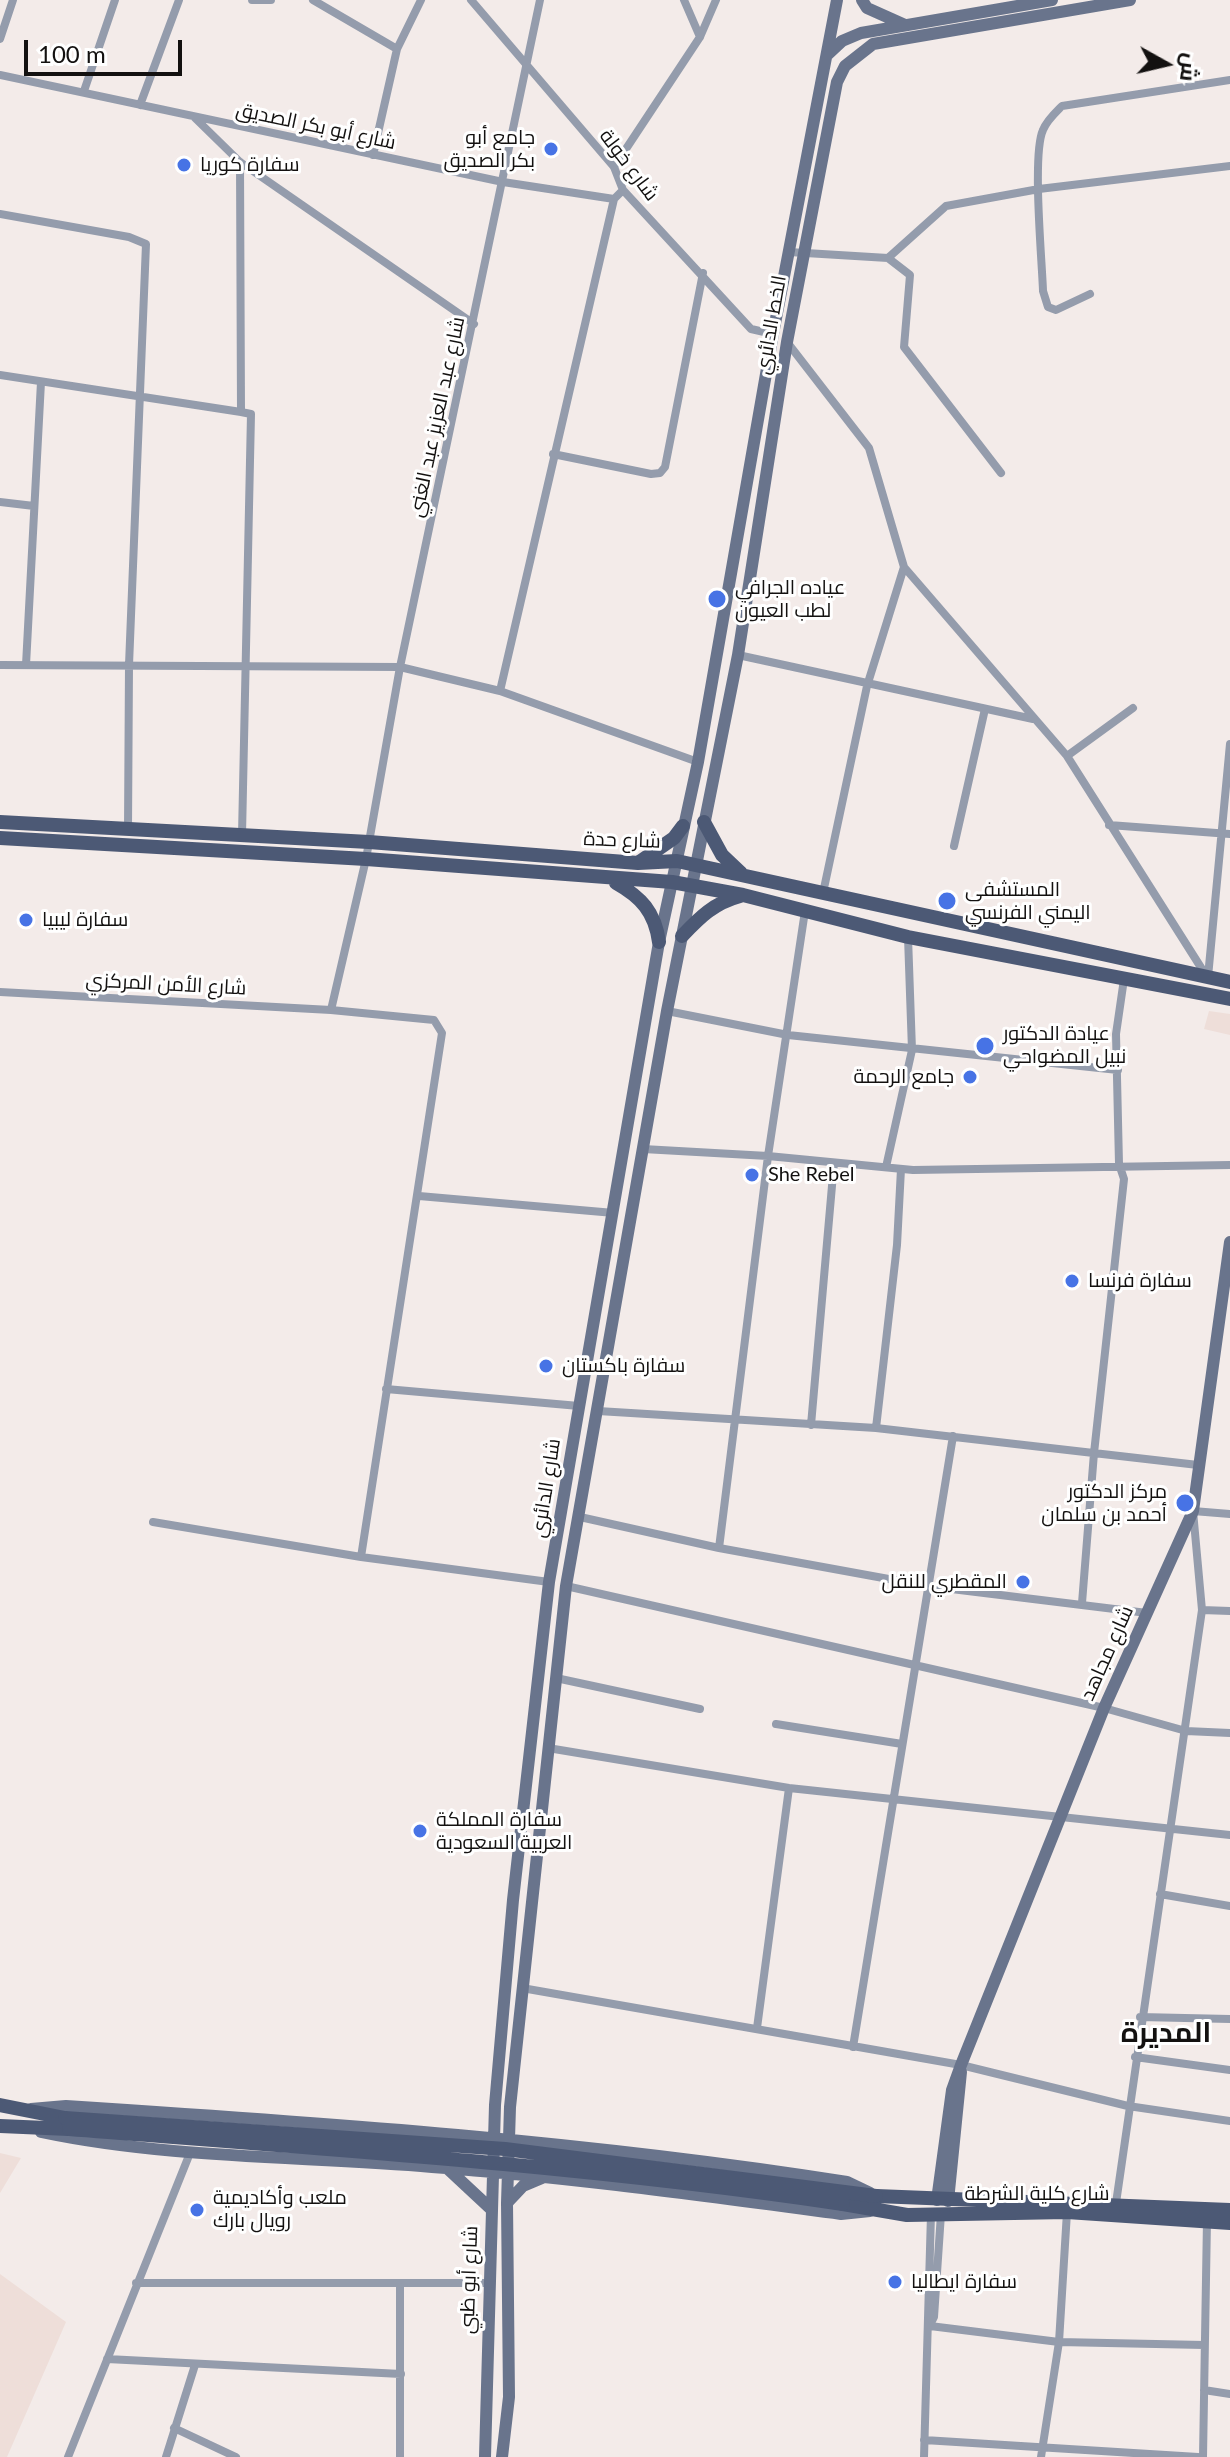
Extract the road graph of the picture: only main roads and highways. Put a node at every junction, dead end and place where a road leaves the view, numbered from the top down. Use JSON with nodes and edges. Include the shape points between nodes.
{"nodes":[{"id":1,"x":837,"y":0,"type":"edge"},
{"id":2,"x":862,"y":0,"type":"edge"},
{"id":3,"x":1129,"y":0,"type":"edge"},
{"id":4,"x":1046,"y":1,"type":"edge"},
{"id":5,"x":905,"y":25,"type":"junction"},
{"id":6,"x":827,"y":55,"type":"junction"},
{"id":7,"x":0,"y":822,"type":"edge"},
{"id":8,"x":704,"y":822,"type":"junction"},
{"id":9,"x":683,"y":826,"type":"junction"},
{"id":10,"x":0,"y":838,"type":"edge"},
{"id":11,"x":677,"y":861,"type":"junction"},
{"id":12,"x":638,"y":863,"type":"junction"},
{"id":13,"x":696,"y":864,"type":"junction"},
{"id":14,"x":744,"y":876,"type":"junction"},
{"id":15,"x":612,"y":880,"type":"junction"},
{"id":16,"x":672,"y":882,"type":"junction"},
{"id":17,"x":692,"y":886,"type":"junction"},
{"id":18,"x":743,"y":895,"type":"junction"},
{"id":19,"x":682,"y":936,"type":"junction"},
{"id":20,"x":659,"y":942,"type":"junction"},
{"id":21,"x":1230,"y":982,"type":"edge"},
{"id":22,"x":1230,"y":999,"type":"edge"},
{"id":23,"x":1230,"y":1242,"type":"edge"},
{"id":24,"x":549,"y":1582,"type":"junction"},
{"id":25,"x":566,"y":1586,"type":"junction"},
{"id":26,"x":515,"y":1879,"type":"junction"},
{"id":27,"x":534,"y":1885,"type":"junction"},
{"id":28,"x":513,"y":1900,"type":"junction"},
{"id":29,"x":532,"y":1906,"type":"junction"},
{"id":30,"x":0,"y":2105,"type":"edge"},
{"id":31,"x":495,"y":2105,"type":"junction"},
{"id":32,"x":510,"y":2107,"type":"junction"},
{"id":33,"x":21,"y":2110,"type":"junction"},
{"id":34,"x":67,"y":2123,"type":"junction"},
{"id":35,"x":0,"y":2126,"type":"edge"},
{"id":36,"x":22,"y":2129,"type":"junction"},
{"id":37,"x":433,"y":2130,"type":"junction"},
{"id":38,"x":473,"y":2134,"type":"junction"},
{"id":39,"x":494,"y":2136,"type":"junction"},
{"id":40,"x":510,"y":2138,"type":"junction"},
{"id":41,"x":535,"y":2140,"type":"junction"},
{"id":42,"x":587,"y":2145,"type":"junction"},
{"id":43,"x":432,"y":2166,"type":"junction"},
{"id":44,"x":447,"y":2168,"type":"junction"},
{"id":45,"x":493,"y":2172,"type":"junction"},
{"id":46,"x":508,"y":2173,"type":"junction"},
{"id":47,"x":545,"y":2177,"type":"junction"},
{"id":48,"x":584,"y":2180,"type":"junction"},
{"id":49,"x":507,"y":2203,"type":"junction"},
{"id":50,"x":876,"y":2203,"type":"junction"},
{"id":51,"x":939,"y":2207,"type":"junction"},
{"id":52,"x":491,"y":2209,"type":"junction"},
{"id":53,"x":1230,"y":2210,"type":"edge"},
{"id":54,"x":1230,"y":2223,"type":"edge"},
{"id":55,"x":507,"y":2387,"type":"junction"},
{"id":56,"x":487,"y":2388,"type":"junction"},
{"id":57,"x":485,"y":2424,"type":"junction"},
{"id":58,"x":505,"y":2427,"type":"junction"},
{"id":59,"x":485,"y":2457,"type":"edge"},
{"id":60,"x":502,"y":2457,"type":"edge"}],
"edges":[{"from":1,"to":6,"type":"main road","name":"الخط الدائري"},
{"from":2,"to":5,"type":"main road","via":[[867,8]]},
{"from":3,"to":8,"type":"main road","name":"الخط الدائري","via":[[873,44],[845,66],[837,82],[787,342],[738,655]]},
{"from":4,"to":5,"type":"main road"},
{"from":5,"to":6,"type":"main road","via":[[861,33]]},
{"from":6,"to":9,"type":"main road","name":"الخط الدائري"},
{"from":7,"to":12,"type":"main road","name":"شارع حدة"},
{"from":8,"to":13,"type":"main road","name":"الخط الدائري"},
{"from":8,"to":14,"type":"main road","via":[[722,855]]},
{"from":9,"to":11,"type":"main road","name":"الخط الدائري"},
{"from":9,"to":12,"type":"main road"},
{"from":10,"to":15,"type":"main road","name":"شارع حدة","via":[[366,859]]},
{"from":11,"to":12,"type":"main road","name":"شارع حدة"},
{"from":11,"to":13,"type":"main road","name":"شارع حدة"},
{"from":11,"to":16,"type":"main road","name":"الخط الدائري"},
{"from":13,"to":14,"type":"main road","name":"شارع حدة"},
{"from":13,"to":17,"type":"main road","name":"الخط الدائري"},
{"from":14,"to":21,"type":"main road","name":"شارع حدة"},
{"from":15,"to":16,"type":"main road","name":"شارع حدة"},
{"from":15,"to":20,"type":"main road","via":[[642,899],[657,926]]},
{"from":16,"to":17,"type":"main road","name":"شارع حدة"},
{"from":16,"to":20,"type":"main road","name":"شارع الدائري"},
{"from":17,"to":18,"type":"main road","name":"شارع حدة"},
{"from":17,"to":19,"type":"main road","name":"شارع الدائري"},
{"from":18,"to":19,"type":"main road","via":[[715,905]]},
{"from":18,"to":22,"type":"main road","name":"شارع حدة","via":[[908,937]]},
{"from":19,"to":25,"type":"main road","name":"شارع الدائري"},
{"from":20,"to":24,"type":"main road","name":"شارع الدائري"},
{"from":23,"to":51,"type":"main road","name":"شارع مجاهد","via":[[1193,1511],[1104,1708],[961,2065]]},
{"from":24,"to":25,"type":"main road"},
{"from":24,"to":26,"type":"main road","name":"شارع الدائري"},
{"from":25,"to":27,"type":"main road","name":"شارع الدائري"},
{"from":26,"to":27,"type":"main road","via":[[520,1889]]},
{"from":26,"to":28,"type":"main road","name":"شارع الدائري"},
{"from":27,"to":29,"type":"main road","name":"شارع الدائري"},
{"from":28,"to":29,"type":"main road","via":[[523,1895]]},
{"from":28,"to":31,"type":"main road","name":"شارع الدائري"},
{"from":29,"to":32,"type":"main road","name":"شارع الدائري"},
{"from":30,"to":33,"type":"main road"},
{"from":31,"to":38,"type":"main road"},
{"from":31,"to":39,"type":"main road","name":"شارع أبو ظبي"},
{"from":32,"to":40,"type":"main road"},
{"from":32,"to":41,"type":"main road","via":[[520,2133]]},
{"from":33,"to":34,"type":"main road"},
{"from":33,"to":37,"type":"main road","via":[[66,2106]]},
{"from":34,"to":36,"type":"main road"},
{"from":34,"to":50,"type":"main road","name":"شارع كلية الشرطة","bridge":true,"via":[[684,2180],[843,2204]]},
{"from":34,"to":50,"type":"main road","bridge":true,"via":[[505,2149]]},
{"from":35,"to":36,"type":"main road"},
{"from":36,"to":43,"type":"main road","via":[[190,2153]]},
{"from":37,"to":38,"type":"main road"},
{"from":37,"to":43,"type":"main road","via":[[445,2138],[448,2152]]},
{"from":38,"to":39,"type":"main road"},
{"from":39,"to":40,"type":"main road"},
{"from":39,"to":45,"type":"main road","name":"شارع أبو ظبي"},
{"from":40,"to":41,"type":"main road"},
{"from":40,"to":46,"type":"main road"},
{"from":41,"to":42,"type":"main road"},
{"from":42,"to":48,"type":"main road","via":[[575,2150],[570,2165]]},
{"from":42,"to":50,"type":"main road","via":[[847,2182]]},
{"from":43,"to":44,"type":"main road"},
{"from":44,"to":45,"type":"main road"},
{"from":44,"to":52,"type":"main road"},
{"from":45,"to":46,"type":"main road"},
{"from":45,"to":52,"type":"main road","name":"شارع أبو ظبي"},
{"from":46,"to":47,"type":"main road"},
{"from":46,"to":49,"type":"main road"},
{"from":47,"to":48,"type":"main road"},
{"from":47,"to":49,"type":"main road","via":[[523,2186]]},
{"from":48,"to":50,"type":"main road","via":[[841,2214]]},
{"from":49,"to":55,"type":"main road"},
{"from":50,"to":51,"type":"main road","name":"شارع كلية الشرطة"},
{"from":51,"to":53,"type":"main road","name":"شارع كلية الشرطة","via":[[1116,2203]]},
{"from":51,"to":54,"type":"main road","name":"شارع كلية الشرطة"},
{"from":52,"to":56,"type":"main road","name":"شارع أبو ظبي"},
{"from":55,"to":56,"type":"main road","via":[[496,2397]]},
{"from":55,"to":58,"type":"main road"},
{"from":56,"to":57,"type":"main road","name":"شارع أبو ظبي"},
{"from":57,"to":58,"type":"main road","via":[[498,2417]]},
{"from":57,"to":59,"type":"main road","name":"شارع أبو ظبي"},
{"from":58,"to":60,"type":"main road"}]}
